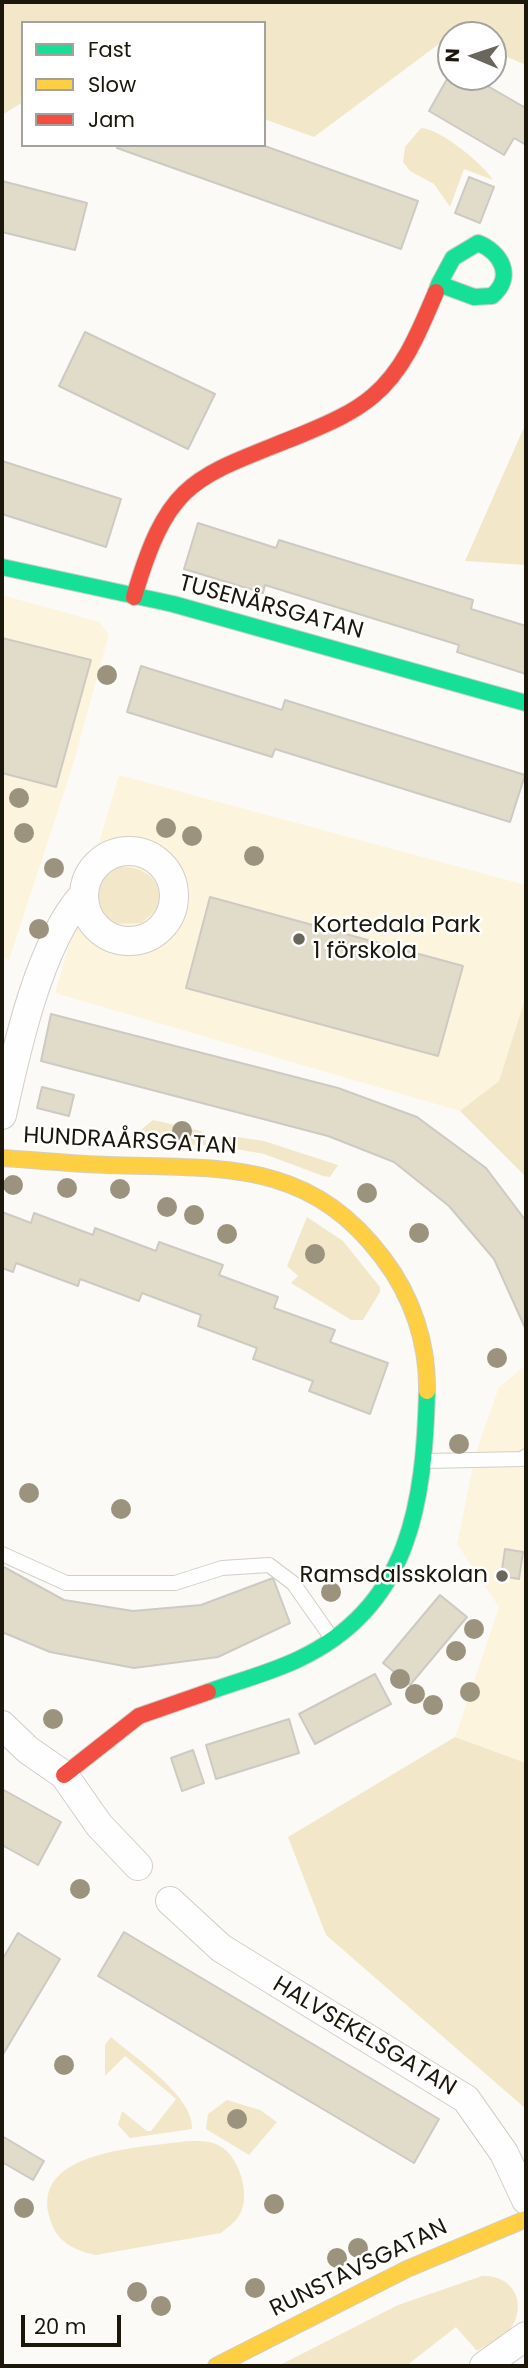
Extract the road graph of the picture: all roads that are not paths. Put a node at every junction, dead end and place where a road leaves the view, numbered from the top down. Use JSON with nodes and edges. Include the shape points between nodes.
{"nodes":[{"id":1,"x":439,"y":284,"type":"dead end"},
{"id":2,"x":2,"y":567,"type":"edge"},
{"id":3,"x":134,"y":597,"type":"junction"},
{"id":4,"x":526,"y":703,"type":"edge"},
{"id":5,"x":83,"y":895,"type":"dead end"},
{"id":6,"x":2,"y":1115,"type":"edge"},
{"id":7,"x":2,"y":1158,"type":"edge"},
{"id":8,"x":526,"y":1457,"type":"edge"},
{"id":9,"x":425,"y":1461,"type":"junction"},
{"id":10,"x":2,"y":1554,"type":"edge"},
{"id":11,"x":332,"y":1638,"type":"junction"},
{"id":12,"x":2,"y":1725,"type":"edge"},
{"id":13,"x":64,"y":1775,"type":"junction"},
{"id":14,"x":138,"y":1866,"type":"dead end"},
{"id":15,"x":170,"y":1901,"type":"dead end"},
{"id":16,"x":526,"y":2200,"type":"edge"},
{"id":17,"x":526,"y":2219,"type":"edge"},
{"id":18,"x":526,"y":2336,"type":"edge"},
{"id":19,"x":216,"y":2366,"type":"edge"},
{"id":20,"x":484,"y":2366,"type":"edge"}],
"edges":[{"from":1,"to":3,"type":"street","via":[[418,334],[397,370],[374,396],[315,432],[225,464],[180,495],[148,549]]},
{"from":2,"to":3,"type":"street","name":"TUSENÅRSGATAN"},
{"from":3,"to":4,"type":"street","name":"TUSENÅRSGATAN"},
{"from":5,"to":6,"type":"street","via":[[66,914],[39,982],[20,1034]]},
{"from":7,"to":9,"type":"street","name":"HUNDRAÅRSGATAN","via":[[222,1167],[305,1191],[338,1210],[363,1231],[404,1285],[427,1372]]},
{"from":8,"to":9,"type":"lane"},
{"from":9,"to":11,"type":"street","name":"HUNDRAÅRSGATAN","via":[[412,1526],[392,1576],[363,1612]]},
{"from":10,"to":11,"type":"lane","via":[[66,1583],[175,1583],[222,1568],[269,1565],[293,1583]]},
{"from":11,"to":13,"type":"street","name":"HUNDRAÅRSGATAN","via":[[299,1658],[139,1716]]},
{"from":12,"to":13,"type":"street"},
{"from":13,"to":14,"type":"street","via":[[99,1825]]},
{"from":15,"to":16,"type":"street","name":"HALVSEKELSGATAN","via":[[221,1948],[466,2099],[504,2153]]},
{"from":17,"to":19,"type":"street","name":"RUNSTAVSGATAN","via":[[356,2292]]},
{"from":18,"to":20,"type":"street"}]}
